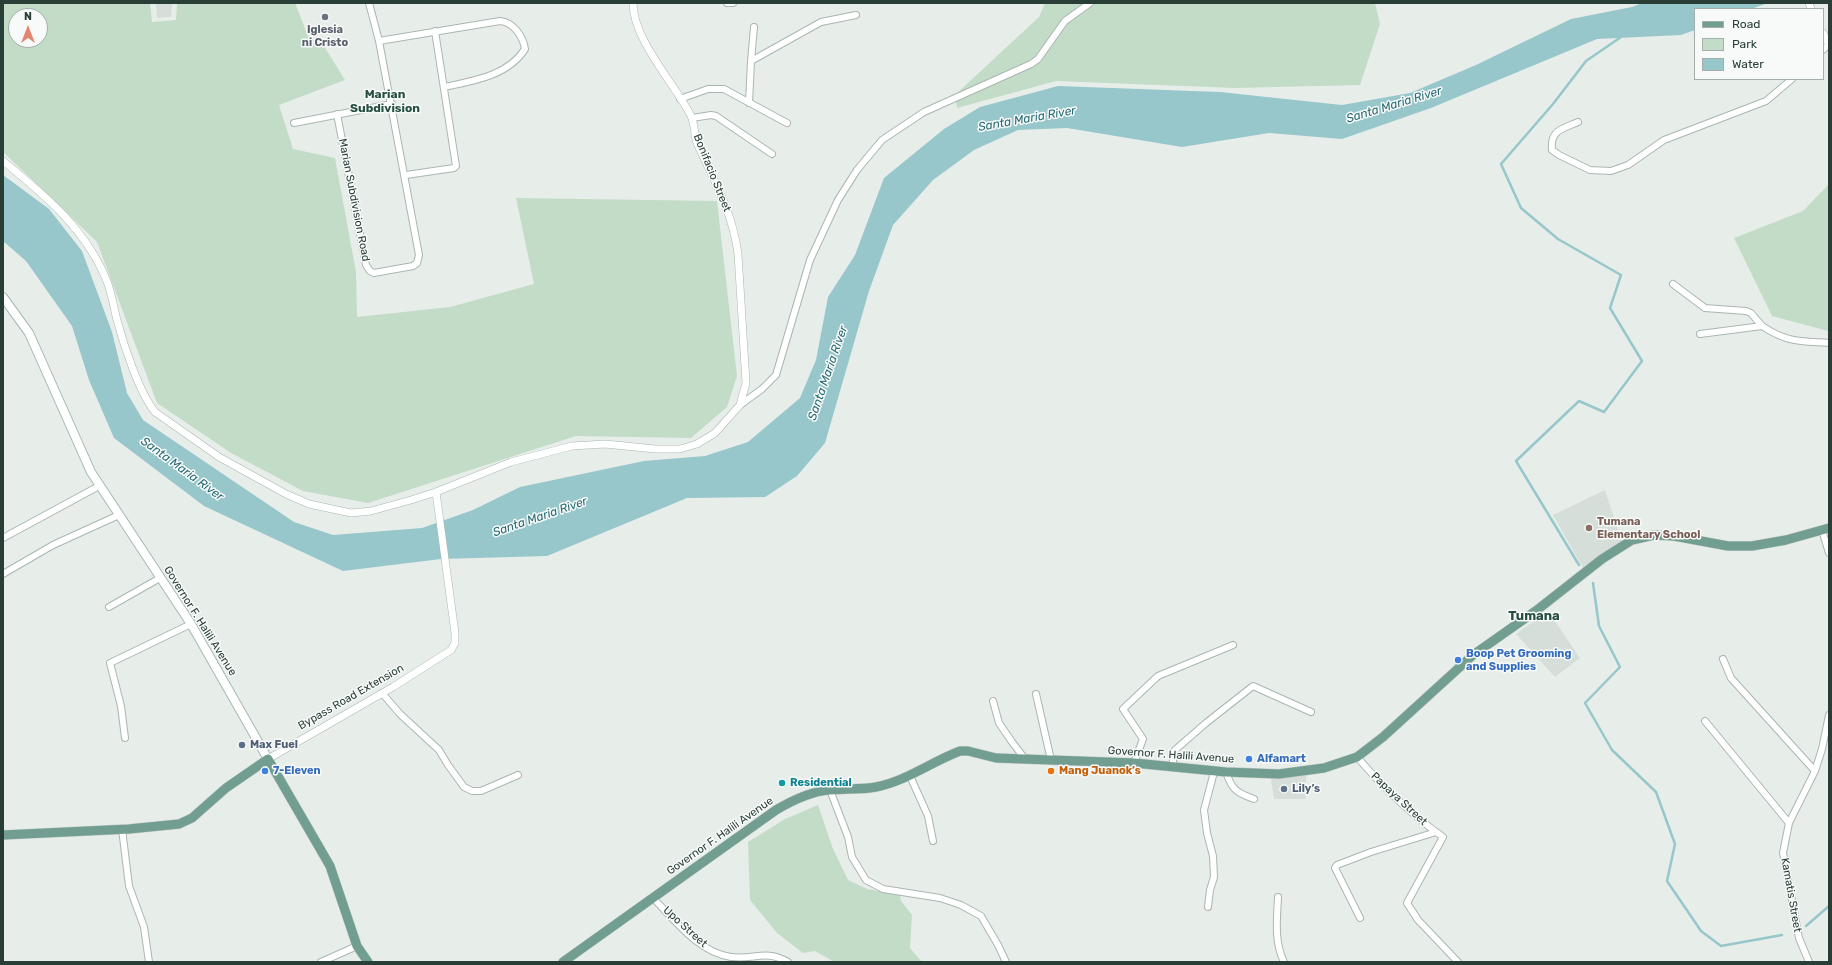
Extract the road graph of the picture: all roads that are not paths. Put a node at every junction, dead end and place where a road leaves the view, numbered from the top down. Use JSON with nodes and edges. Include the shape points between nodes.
{"nodes":[{"id":1,"x":369,"y":3,"type":"edge"},
{"id":2,"x":633,"y":3,"type":"edge"},
{"id":3,"x":727,"y":3,"type":"edge"},
{"id":4,"x":733,"y":3,"type":"edge"},
{"id":5,"x":1090,"y":3,"type":"edge"},
{"id":6,"x":856,"y":15,"type":"dead end"},
{"id":7,"x":754,"y":27,"type":"dead end"},
{"id":8,"x":435,"y":31,"type":"junction"},
{"id":9,"x":1824,"y":35,"type":"edge"},
{"id":10,"x":380,"y":41,"type":"junction"},
{"id":11,"x":1829,"y":45,"type":"edge"},
{"id":12,"x":751,"y":61,"type":"junction"},
{"id":13,"x":1791,"y":80,"type":"edge"},
{"id":14,"x":444,"y":87,"type":"junction"},
{"id":15,"x":680,"y":99,"type":"junction"},
{"id":16,"x":750,"y":103,"type":"junction"},
{"id":17,"x":392,"y":104,"type":"junction"},
{"id":18,"x":337,"y":114,"type":"junction"},
{"id":19,"x":692,"y":118,"type":"junction"},
{"id":20,"x":294,"y":122,"type":"dead end"},
{"id":21,"x":1578,"y":122,"type":"dead end"},
{"id":22,"x":787,"y":123,"type":"dead end"},
{"id":23,"x":772,"y":154,"type":"dead end"},
{"id":24,"x":3,"y":161,"type":"edge"},
{"id":25,"x":406,"y":176,"type":"junction"},
{"id":26,"x":1673,"y":284,"type":"dead end"},
{"id":27,"x":3,"y":297,"type":"edge"},
{"id":28,"x":1762,"y":326,"type":"junction"},
{"id":29,"x":1700,"y":334,"type":"dead end"},
{"id":30,"x":1829,"y":343,"type":"edge"},
{"id":31,"x":740,"y":404,"type":"junction"},
{"id":32,"x":99,"y":486,"type":"junction"},
{"id":33,"x":436,"y":492,"type":"junction"},
{"id":34,"x":119,"y":515,"type":"junction"},
{"id":35,"x":1826,"y":529,"type":"edge"},
{"id":36,"x":3,"y":538,"type":"edge"},
{"id":37,"x":1829,"y":553,"type":"edge"},
{"id":38,"x":3,"y":574,"type":"edge"},
{"id":39,"x":160,"y":578,"type":"junction"},
{"id":40,"x":109,"y":607,"type":"dead end"},
{"id":41,"x":191,"y":624,"type":"junction"},
{"id":42,"x":1233,"y":645,"type":"dead end"},
{"id":43,"x":1723,"y":659,"type":"dead end"},
{"id":44,"x":382,"y":693,"type":"junction"},
{"id":45,"x":1036,"y":694,"type":"dead end"},
{"id":46,"x":992,"y":701,"type":"dead end"},
{"id":47,"x":1311,"y":712,"type":"dead end"},
{"id":48,"x":1829,"y":715,"type":"edge"},
{"id":49,"x":1704,"y":721,"type":"dead end"},
{"id":50,"x":126,"y":738,"type":"dead end"},
{"id":51,"x":1357,"y":757,"type":"junction"},
{"id":52,"x":268,"y":759,"type":"junction"},
{"id":53,"x":1025,"y":759,"type":"junction"},
{"id":54,"x":1051,"y":760,"type":"junction"},
{"id":55,"x":1134,"y":763,"type":"junction"},
{"id":56,"x":1172,"y":766,"type":"junction"},
{"id":57,"x":1815,"y":771,"type":"junction"},
{"id":58,"x":1214,"y":772,"type":"junction"},
{"id":59,"x":1226,"y":772,"type":"junction"},
{"id":60,"x":518,"y":774,"type":"dead end"},
{"id":61,"x":910,"y":776,"type":"junction"},
{"id":62,"x":830,"y":790,"type":"junction"},
{"id":63,"x":1254,"y":799,"type":"dead end"},
{"id":64,"x":1789,"y":823,"type":"junction"},
{"id":65,"x":122,"y":829,"type":"junction"},
{"id":66,"x":1436,"y":832,"type":"junction"},
{"id":67,"x":3,"y":835,"type":"edge"},
{"id":68,"x":932,"y":841,"type":"dead end"},
{"id":69,"x":1278,"y":897,"type":"dead end"},
{"id":70,"x":653,"y":898,"type":"junction"},
{"id":71,"x":1208,"y":907,"type":"dead end"},
{"id":72,"x":1360,"y":918,"type":"dead end"},
{"id":73,"x":357,"y":946,"type":"junction"},
{"id":74,"x":149,"y":962,"type":"edge"},
{"id":75,"x":321,"y":962,"type":"edge"},
{"id":76,"x":368,"y":962,"type":"edge"},
{"id":77,"x":562,"y":962,"type":"edge"},
{"id":78,"x":788,"y":962,"type":"edge"},
{"id":79,"x":1006,"y":962,"type":"edge"},
{"id":80,"x":1284,"y":962,"type":"edge"},
{"id":81,"x":1458,"y":962,"type":"edge"},
{"id":82,"x":1809,"y":962,"type":"edge"}],
"edges":[{"from":1,"to":10,"type":"street"},
{"from":2,"to":15,"type":"street","name":"Bonifacio Street","via":[[642,35]]},
{"from":3,"to":4,"type":"street"},
{"from":5,"to":31,"type":"street","via":[[1065,21],[1038,59],[1031,64],[924,112],[882,140],[857,170],[838,200],[810,260],[776,375],[762,389]]},
{"from":6,"to":12,"type":"street","via":[[821,22]]},
{"from":7,"to":12,"type":"street"},
{"from":8,"to":10,"type":"street"},
{"from":8,"to":14,"type":"street"},
{"from":8,"to":14,"type":"street","via":[[500,21],[511,24],[525,49],[500,71],[481,80]]},
{"from":9,"to":11,"type":"street"},
{"from":10,"to":17,"type":"street"},
{"from":12,"to":16,"type":"street"},
{"from":13,"to":21,"type":"street","via":[[1766,101],[1664,140],[1628,164],[1611,171],[1590,170],[1552,150],[1551,140],[1554,135]]},
{"from":14,"to":25,"type":"street","via":[[456,166]]},
{"from":15,"to":16,"type":"street","via":[[717,88]]},
{"from":15,"to":19,"type":"street","name":"Bonifacio Street"},
{"from":16,"to":22,"type":"street"},
{"from":17,"to":18,"type":"street"},
{"from":17,"to":25,"type":"street"},
{"from":18,"to":20,"type":"street"},
{"from":18,"to":25,"type":"street","name":"Marian Subdivision Road","via":[[366,265],[374,273],[413,266],[419,260]]},
{"from":19,"to":23,"type":"street","via":[[716,116]]},
{"from":19,"to":31,"type":"street","name":"Bonifacio Street","via":[[697,142],[720,190],[736,235],[746,383]]},
{"from":24,"to":33,"type":"street","via":[[70,220],[92,251],[108,285],[117,321],[148,403],[155,412],[177,429],[219,458],[286,494],[332,510],[351,513],[371,511]]},
{"from":26,"to":28,"type":"street","via":[[1705,308],[1746,311]]},
{"from":27,"to":32,"type":"main road","name":"Governor F. Halili Avenue","via":[[29,333]]},
{"from":28,"to":29,"type":"street"},
{"from":28,"to":30,"type":"street","via":[[1778,336],[1794,341]]},
{"from":31,"to":33,"type":"street","via":[[715,433],[697,444],[680,449],[605,444],[572,446],[512,462]]},
{"from":32,"to":34,"type":"main road","name":"Governor F. Halili Avenue"},
{"from":32,"to":36,"type":"street"},
{"from":33,"to":44,"type":"street","name":"Bypass Road Extension","via":[[455,633],[454,643],[451,650]]},
{"from":34,"to":38,"type":"street","via":[[53,545]]},
{"from":34,"to":39,"type":"main road","name":"Governor F. Halili Avenue"},
{"from":35,"to":37,"type":"street"},
{"from":35,"to":51,"type":"main road","name":"Governor F. Halili Avenue","via":[[1752,546],[1728,546],[1654,535],[1632,540],[1602,559],[1537,610],[1473,655],[1383,737]]},
{"from":39,"to":40,"type":"street"},
{"from":39,"to":41,"type":"main road","name":"Governor F. Halili Avenue"},
{"from":41,"to":50,"type":"street","via":[[110,663]]},
{"from":41,"to":52,"type":"main road","name":"Governor F. Halili Avenue"},
{"from":42,"to":55,"type":"street","via":[[1158,676],[1123,709],[1143,739]]},
{"from":43,"to":57,"type":"street","via":[[1731,678]]},
{"from":44,"to":52,"type":"street","name":"Bypass Road Extension"},
{"from":44,"to":60,"type":"street","via":[[400,714],[439,750],[464,787],[472,791],[481,791]]},
{"from":45,"to":54,"type":"street"},
{"from":46,"to":53,"type":"street","via":[[999,722]]},
{"from":47,"to":56,"type":"street","via":[[1253,686],[1175,750]]},
{"from":48,"to":57,"type":"street","name":"Kamatis Street"},
{"from":49,"to":64,"type":"street"},
{"from":51,"to":59,"type":"main road","name":"Governor F. Halili Avenue","via":[[1324,768],[1278,774]]},
{"from":51,"to":66,"type":"street","name":"Papaya Street","via":[[1390,793]]},
{"from":52,"to":65,"type":"main road","name":"Bypass Road Extension","via":[[226,788],[192,818],[179,824]]},
{"from":52,"to":73,"type":"main road","name":"Governor F. Halili Avenue","via":[[330,866]]},
{"from":53,"to":54,"type":"main road","name":"Governor F. Halili Avenue"},
{"from":53,"to":61,"type":"main road","name":"Governor F. Halili Avenue","via":[[996,758],[960,751]]},
{"from":54,"to":55,"type":"main road","name":"Governor F. Halili Avenue"},
{"from":55,"to":56,"type":"main road","name":"Governor F. Halili Avenue"},
{"from":56,"to":58,"type":"main road","name":"Governor F. Halili Avenue"},
{"from":57,"to":64,"type":"street","name":"Kamatis Street"},
{"from":58,"to":59,"type":"main road","name":"Governor F. Halili Avenue"},
{"from":58,"to":71,"type":"street","via":[[1204,810],[1213,856],[1214,877]]},
{"from":59,"to":63,"type":"street","via":[[1230,785],[1241,794]]},
{"from":61,"to":62,"type":"main road","name":"Governor F. Halili Avenue","via":[[860,790]]},
{"from":61,"to":68,"type":"street","via":[[928,816]]},
{"from":62,"to":70,"type":"main road","name":"Governor F. Halili Avenue","via":[[806,795],[776,810]]},
{"from":62,"to":79,"type":"street","via":[[848,837],[852,857],[866,880],[883,889],[940,898],[982,916]]},
{"from":64,"to":82,"type":"street","name":"Kamatis Street","via":[[1783,852],[1799,938]]},
{"from":65,"to":67,"type":"main road","name":"Bypass Road Extension"},
{"from":65,"to":74,"type":"street","via":[[129,886],[144,927]]},
{"from":66,"to":72,"type":"street","via":[[1337,865],[1335,868]]},
{"from":66,"to":81,"type":"street","name":"Papaya Street","via":[[1443,837],[1408,903],[1418,920]]},
{"from":69,"to":80,"type":"street","via":[[1277,936]]},
{"from":70,"to":77,"type":"main road","name":"Governor F. Halili Avenue"},
{"from":70,"to":78,"type":"street","name":"Upo Street","via":[[708,949],[730,957],[769,954]]},
{"from":73,"to":75,"type":"street"},
{"from":73,"to":76,"type":"main road","name":"Governor F. Halili Avenue"}]}
